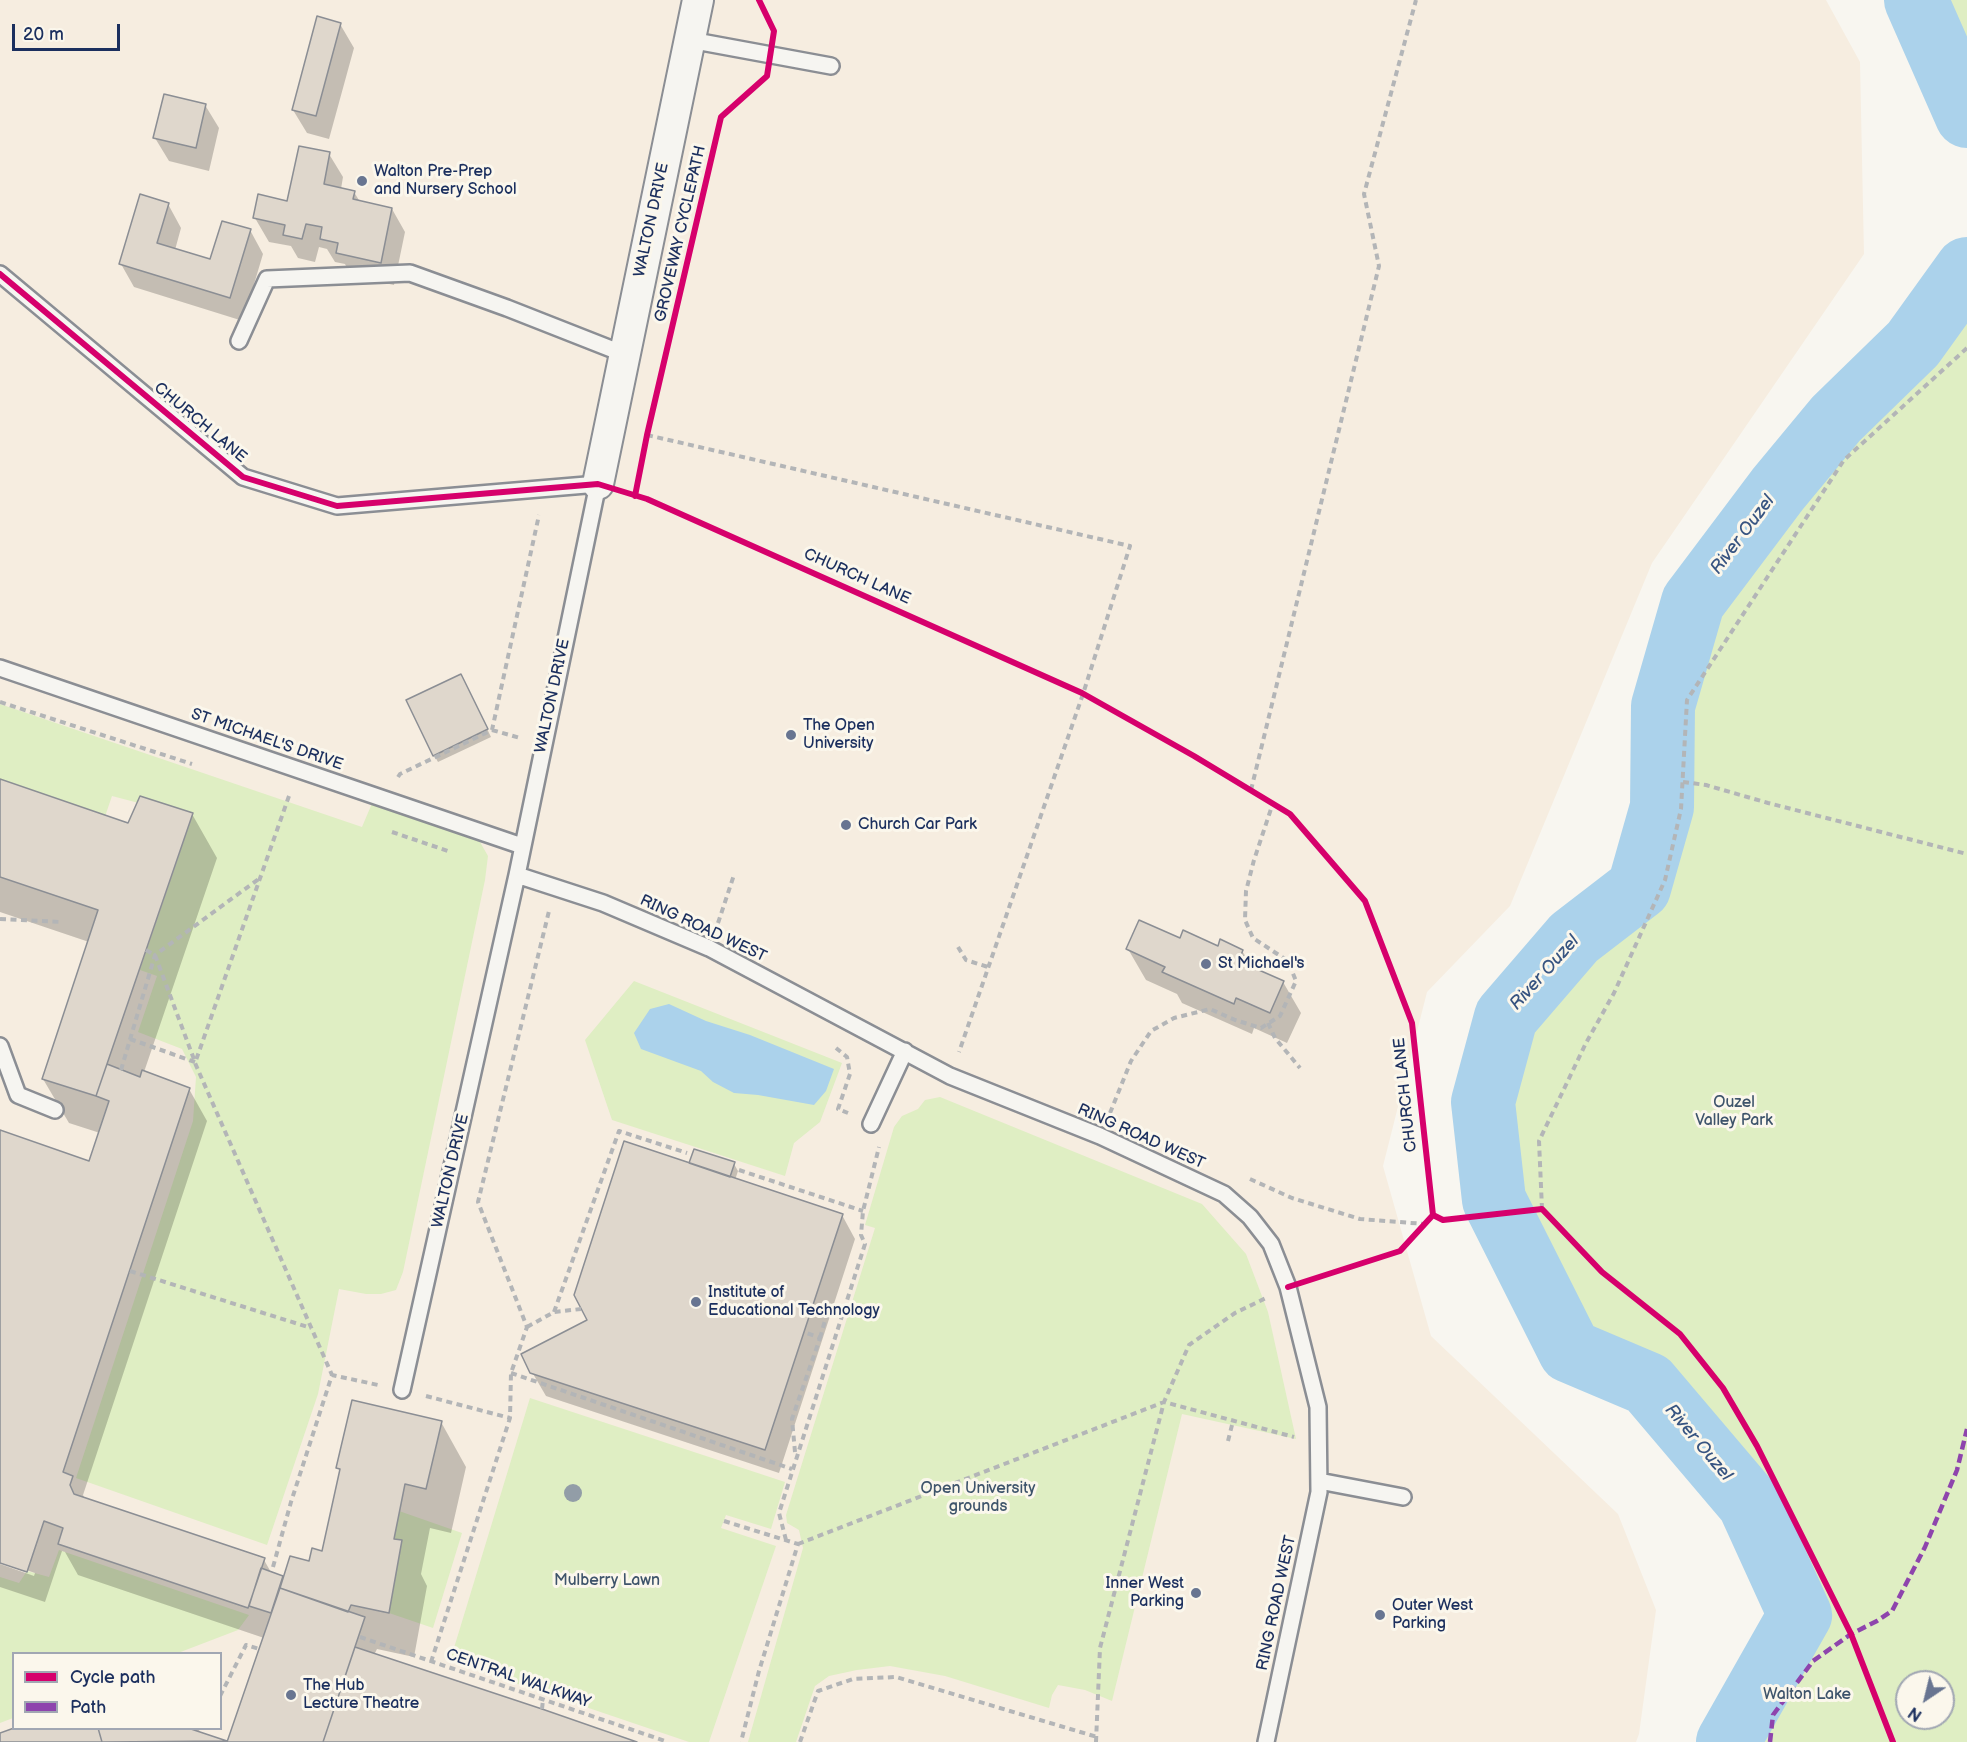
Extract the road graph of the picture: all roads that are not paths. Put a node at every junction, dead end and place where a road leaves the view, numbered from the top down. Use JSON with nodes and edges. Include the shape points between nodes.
{"nodes":[{"id":1,"x":698,"y":0,"type":"edge"},
{"id":2,"x":690,"y":40,"type":"junction"},
{"id":3,"x":831,"y":66,"type":"dead end"},
{"id":4,"x":0,"y":274,"type":"edge"},
{"id":5,"x":239,"y":341,"type":"dead end"},
{"id":6,"x":624,"y":354,"type":"junction"},
{"id":7,"x":598,"y":484,"type":"junction"},
{"id":8,"x":0,"y":668,"type":"edge"},
{"id":9,"x":522,"y":846,"type":"junction"},
{"id":10,"x":517,"y":875,"type":"junction"},
{"id":11,"x":0,"y":1046,"type":"edge"},
{"id":12,"x":905,"y":1051,"type":"junction"},
{"id":13,"x":55,"y":1110,"type":"dead end"},
{"id":14,"x":871,"y":1124,"type":"road end"},
{"id":15,"x":402,"y":1390,"type":"road end"},
{"id":16,"x":1319,"y":1481,"type":"junction"},
{"id":17,"x":1403,"y":1497,"type":"dead end"},
{"id":18,"x":1266,"y":1742,"type":"edge"}],
"edges":[{"from":1,"to":2,"type":"street","name":"WALTON DRIVE"},
{"from":2,"to":3,"type":"lane"},
{"from":2,"to":6,"type":"street","name":"WALTON DRIVE"},
{"from":4,"to":7,"type":"lane","name":"CHURCH LANE","via":[[243,477],[337,506]]},
{"from":5,"to":6,"type":"lane","via":[[267,279],[410,273]]},
{"from":6,"to":7,"type":"street","name":"WALTON DRIVE"},
{"from":7,"to":9,"type":"lane","name":"WALTON DRIVE"},
{"from":8,"to":9,"type":"lane","name":"ST MICHAEL'S DRIVE"},
{"from":9,"to":10,"type":"lane","name":"WALTON DRIVE"},
{"from":10,"to":12,"type":"lane","name":"RING ROAD WEST","via":[[603,903],[709,948]]},
{"from":10,"to":15,"type":"lane","name":"WALTON DRIVE"},
{"from":11,"to":13,"type":"lane","via":[[18,1095]]},
{"from":12,"to":14,"type":"lane"},
{"from":12,"to":16,"type":"lane","name":"RING ROAD WEST","via":[[950,1076],[1100,1136],[1224,1194],[1250,1217],[1271,1244],[1288,1287],[1318,1407]]},
{"from":16,"to":17,"type":"lane"},
{"from":16,"to":18,"type":"lane","name":"RING ROAD WEST"}]}
